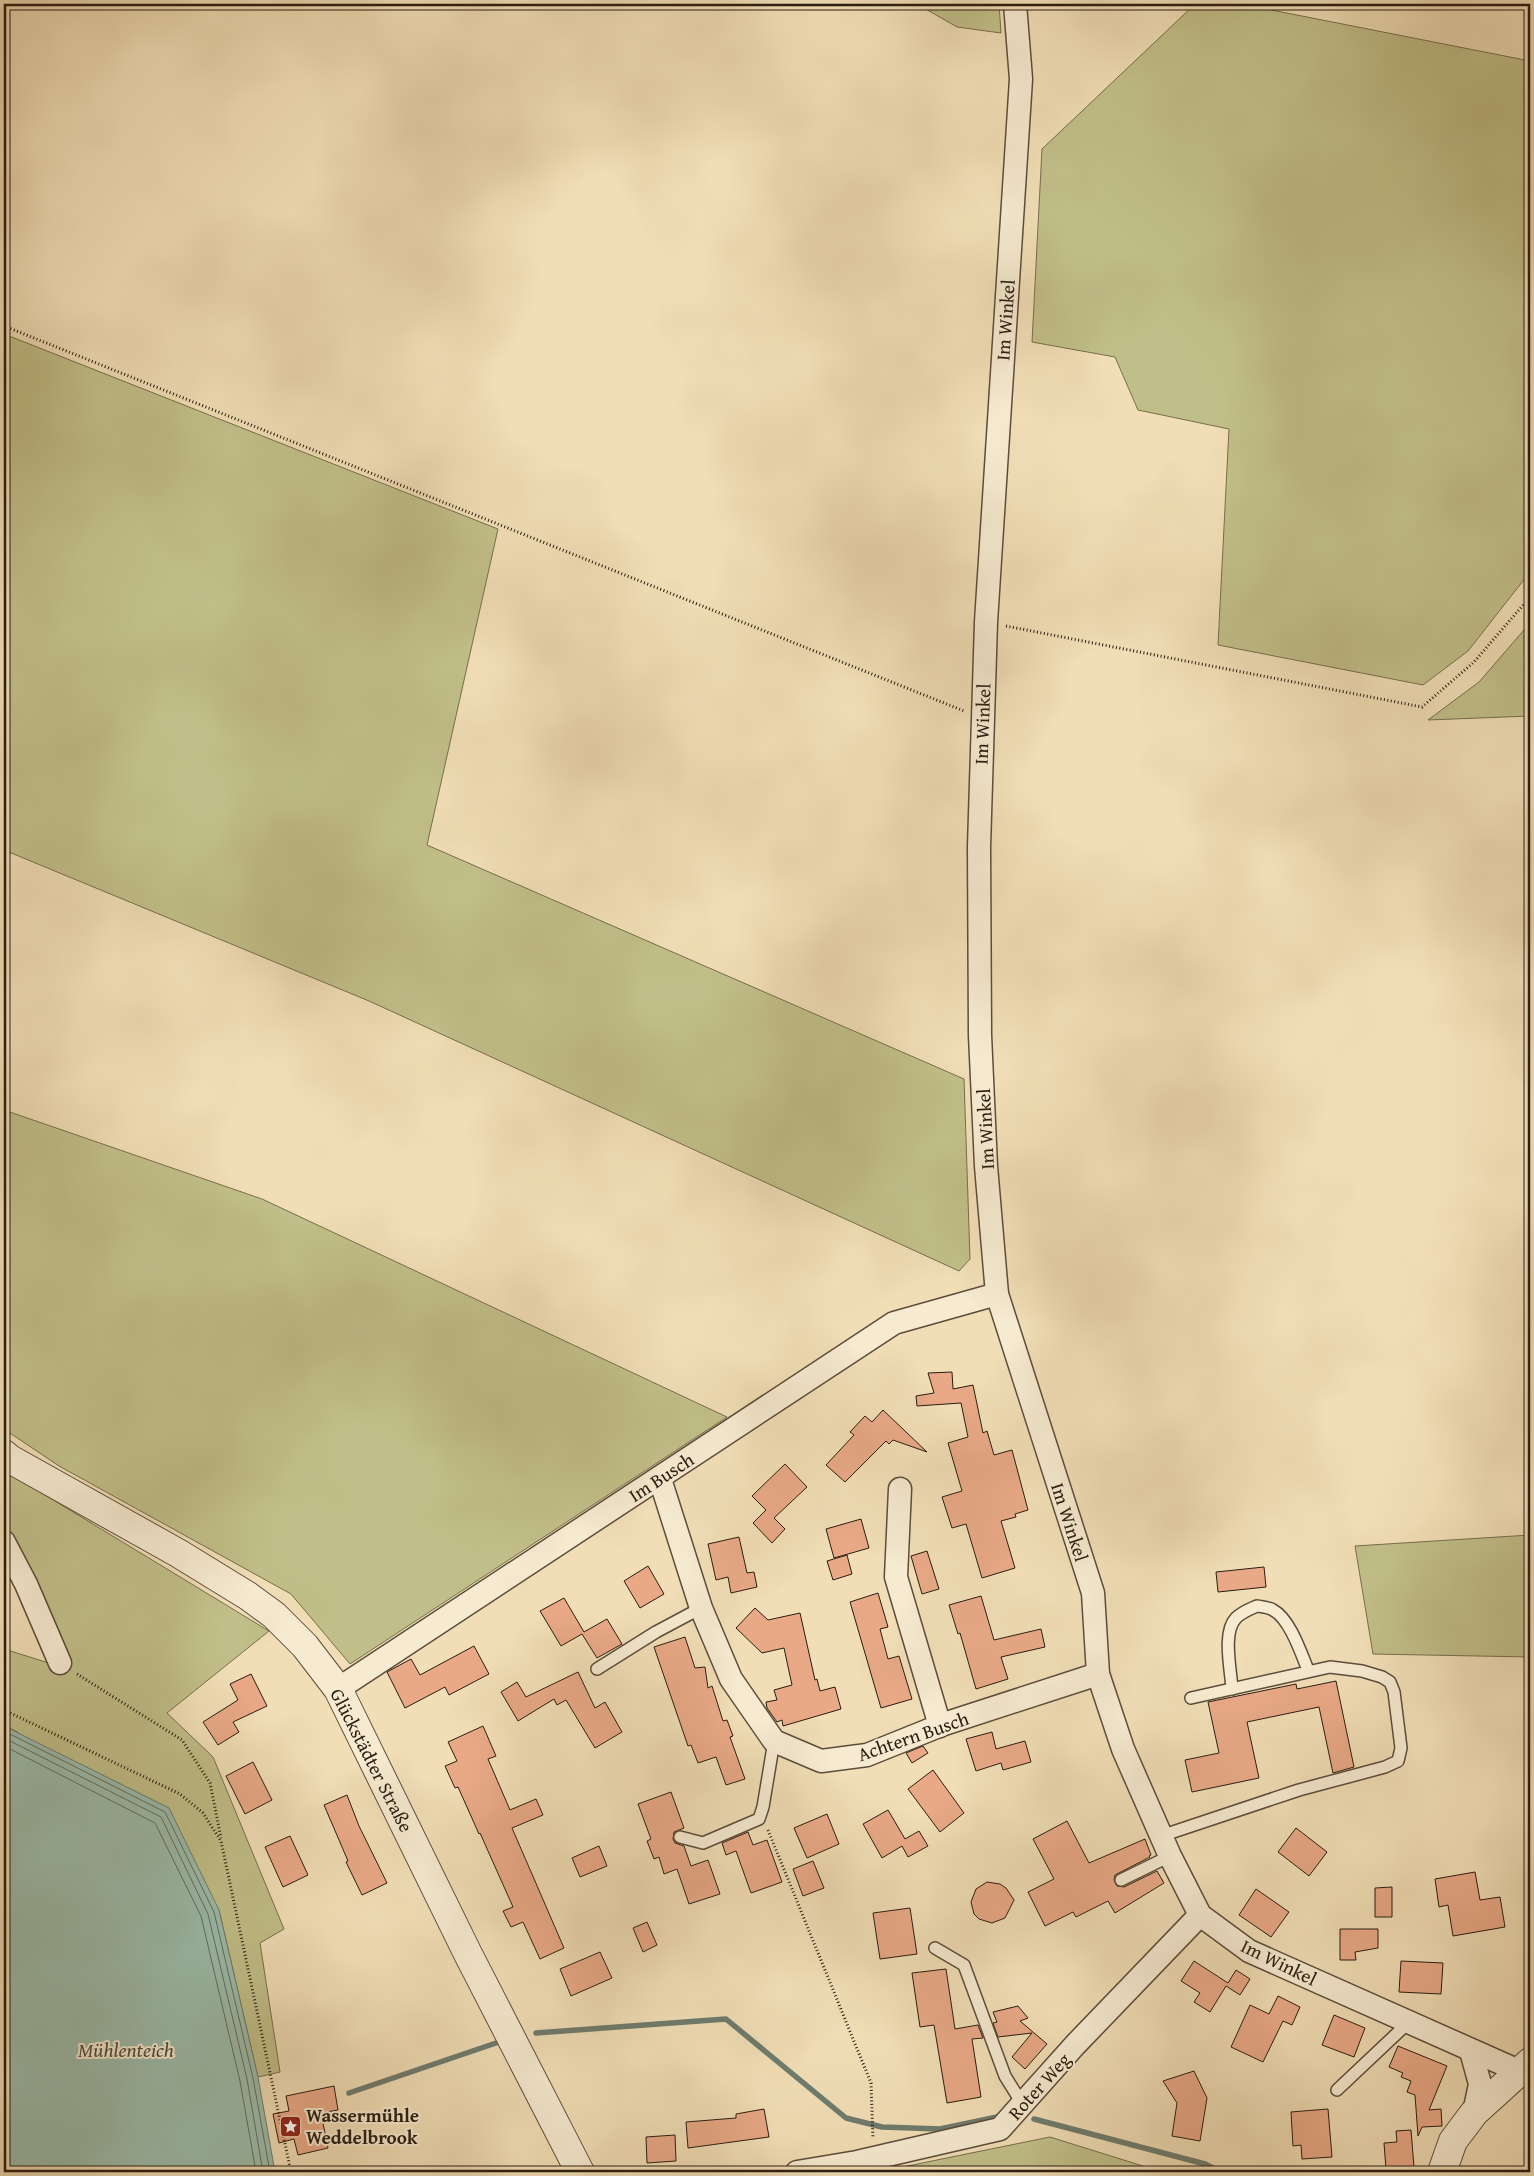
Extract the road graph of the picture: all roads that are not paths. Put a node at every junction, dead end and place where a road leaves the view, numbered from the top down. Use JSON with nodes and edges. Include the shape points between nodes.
{"nodes":[{"id":1,"x":1015,"y":4,"type":"edge"},
{"id":2,"x":997,"y":1294,"type":"junction"},
{"id":3,"x":4,"y":1454,"type":"edge"},
{"id":4,"x":660,"y":1479,"type":"junction"},
{"id":5,"x":900,"y":1489,"type":"dead end"},
{"id":6,"x":4,"y":1542,"type":"edge"},
{"id":7,"x":700,"y":1608,"type":"junction"},
{"id":8,"x":60,"y":1662,"type":"road end"},
{"id":9,"x":597,"y":1669,"type":"dead end"},
{"id":10,"x":1308,"y":1670,"type":"junction"},
{"id":11,"x":1098,"y":1674,"type":"junction"},
{"id":12,"x":338,"y":1689,"type":"junction"},
{"id":13,"x":1232,"y":1689,"type":"junction"},
{"id":14,"x":1191,"y":1698,"type":"dead end"},
{"id":15,"x":940,"y":1726,"type":"junction"},
{"id":16,"x":774,"y":1741,"type":"junction"},
{"id":17,"x":1161,"y":1836,"type":"junction"},
{"id":18,"x":680,"y":1837,"type":"dead end"},
{"id":19,"x":1170,"y":1856,"type":"junction"},
{"id":20,"x":1121,"y":1880,"type":"dead end"},
{"id":21,"x":1200,"y":1915,"type":"junction"},
{"id":22,"x":934,"y":1948,"type":"dead end"},
{"id":23,"x":1408,"y":2023,"type":"junction"},
{"id":24,"x":1471,"y":2051,"type":"junction"},
{"id":25,"x":1527,"y":2070,"type":"edge"},
{"id":26,"x":1337,"y":2090,"type":"dead end"},
{"id":27,"x":1023,"y":2104,"type":"junction"},
{"id":28,"x":1474,"y":2113,"type":"junction"},
{"id":29,"x":580,"y":2172,"type":"edge"},
{"id":30,"x":797,"y":2172,"type":"edge"},
{"id":31,"x":1442,"y":2172,"type":"edge"}],
"edges":[{"from":1,"to":2,"type":"street","name":"Im Winkel","via":[[1021,79],[986,622],[979,847],[980,1036],[986,1166]]},
{"from":2,"to":4,"type":"street","name":"Im Busch","via":[[894,1323]]},
{"from":2,"to":11,"type":"street","name":"Im Winkel","via":[[1093,1593]]},
{"from":3,"to":12,"type":"street","name":"Glückstädter Straße","via":[[248,1596],[305,1646]]},
{"from":4,"to":7,"type":"street"},
{"from":4,"to":12,"type":"street","name":"Im Busch"},
{"from":5,"to":15,"type":"street","via":[[896,1577]]},
{"from":6,"to":8,"type":"street"},
{"from":7,"to":9,"type":"lane"},
{"from":7,"to":16,"type":"street","via":[[731,1679]]},
{"from":10,"to":13,"type":"lane"},
{"from":10,"to":13,"type":"lane","via":[[1297,1642],[1282,1618],[1272,1609],[1257,1606],[1235,1618],[1230,1631],[1228,1646]]},
{"from":10,"to":17,"type":"lane","via":[[1330,1666],[1362,1671],[1390,1682],[1401,1748],[1398,1761]]},
{"from":11,"to":15,"type":"street","name":"Achtern Busch"},
{"from":11,"to":17,"type":"street","name":"Im Winkel","via":[[1123,1749]]},
{"from":12,"to":29,"type":"street","name":"Glückstädter Straße"},
{"from":13,"to":14,"type":"lane"},
{"from":15,"to":16,"type":"street","name":"Achtern Busch","via":[[867,1755],[821,1761]]},
{"from":16,"to":18,"type":"lane","via":[[759,1819],[703,1843]]},
{"from":17,"to":19,"type":"street","name":"Im Winkel"},
{"from":19,"to":20,"type":"lane"},
{"from":19,"to":21,"type":"street","name":"Im Winkel"},
{"from":21,"to":23,"type":"street","name":"Im Winkel","via":[[1248,1951]]},
{"from":21,"to":27,"type":"street","name":"Roter Weg"},
{"from":22,"to":27,"type":"lane","via":[[964,1965],[1004,2076]]},
{"from":23,"to":24,"type":"street","name":"Im Winkel"},
{"from":23,"to":26,"type":"lane"},
{"from":24,"to":25,"type":"street","name":"Im Winkel"},
{"from":24,"to":28,"type":"street","via":[[1480,2084]]},
{"from":25,"to":28,"type":"street"},
{"from":27,"to":30,"type":"street","name":"Roter Weg","via":[[1000,2129],[857,2162]]},
{"from":28,"to":31,"type":"street","via":[[1452,2141]]}]}
